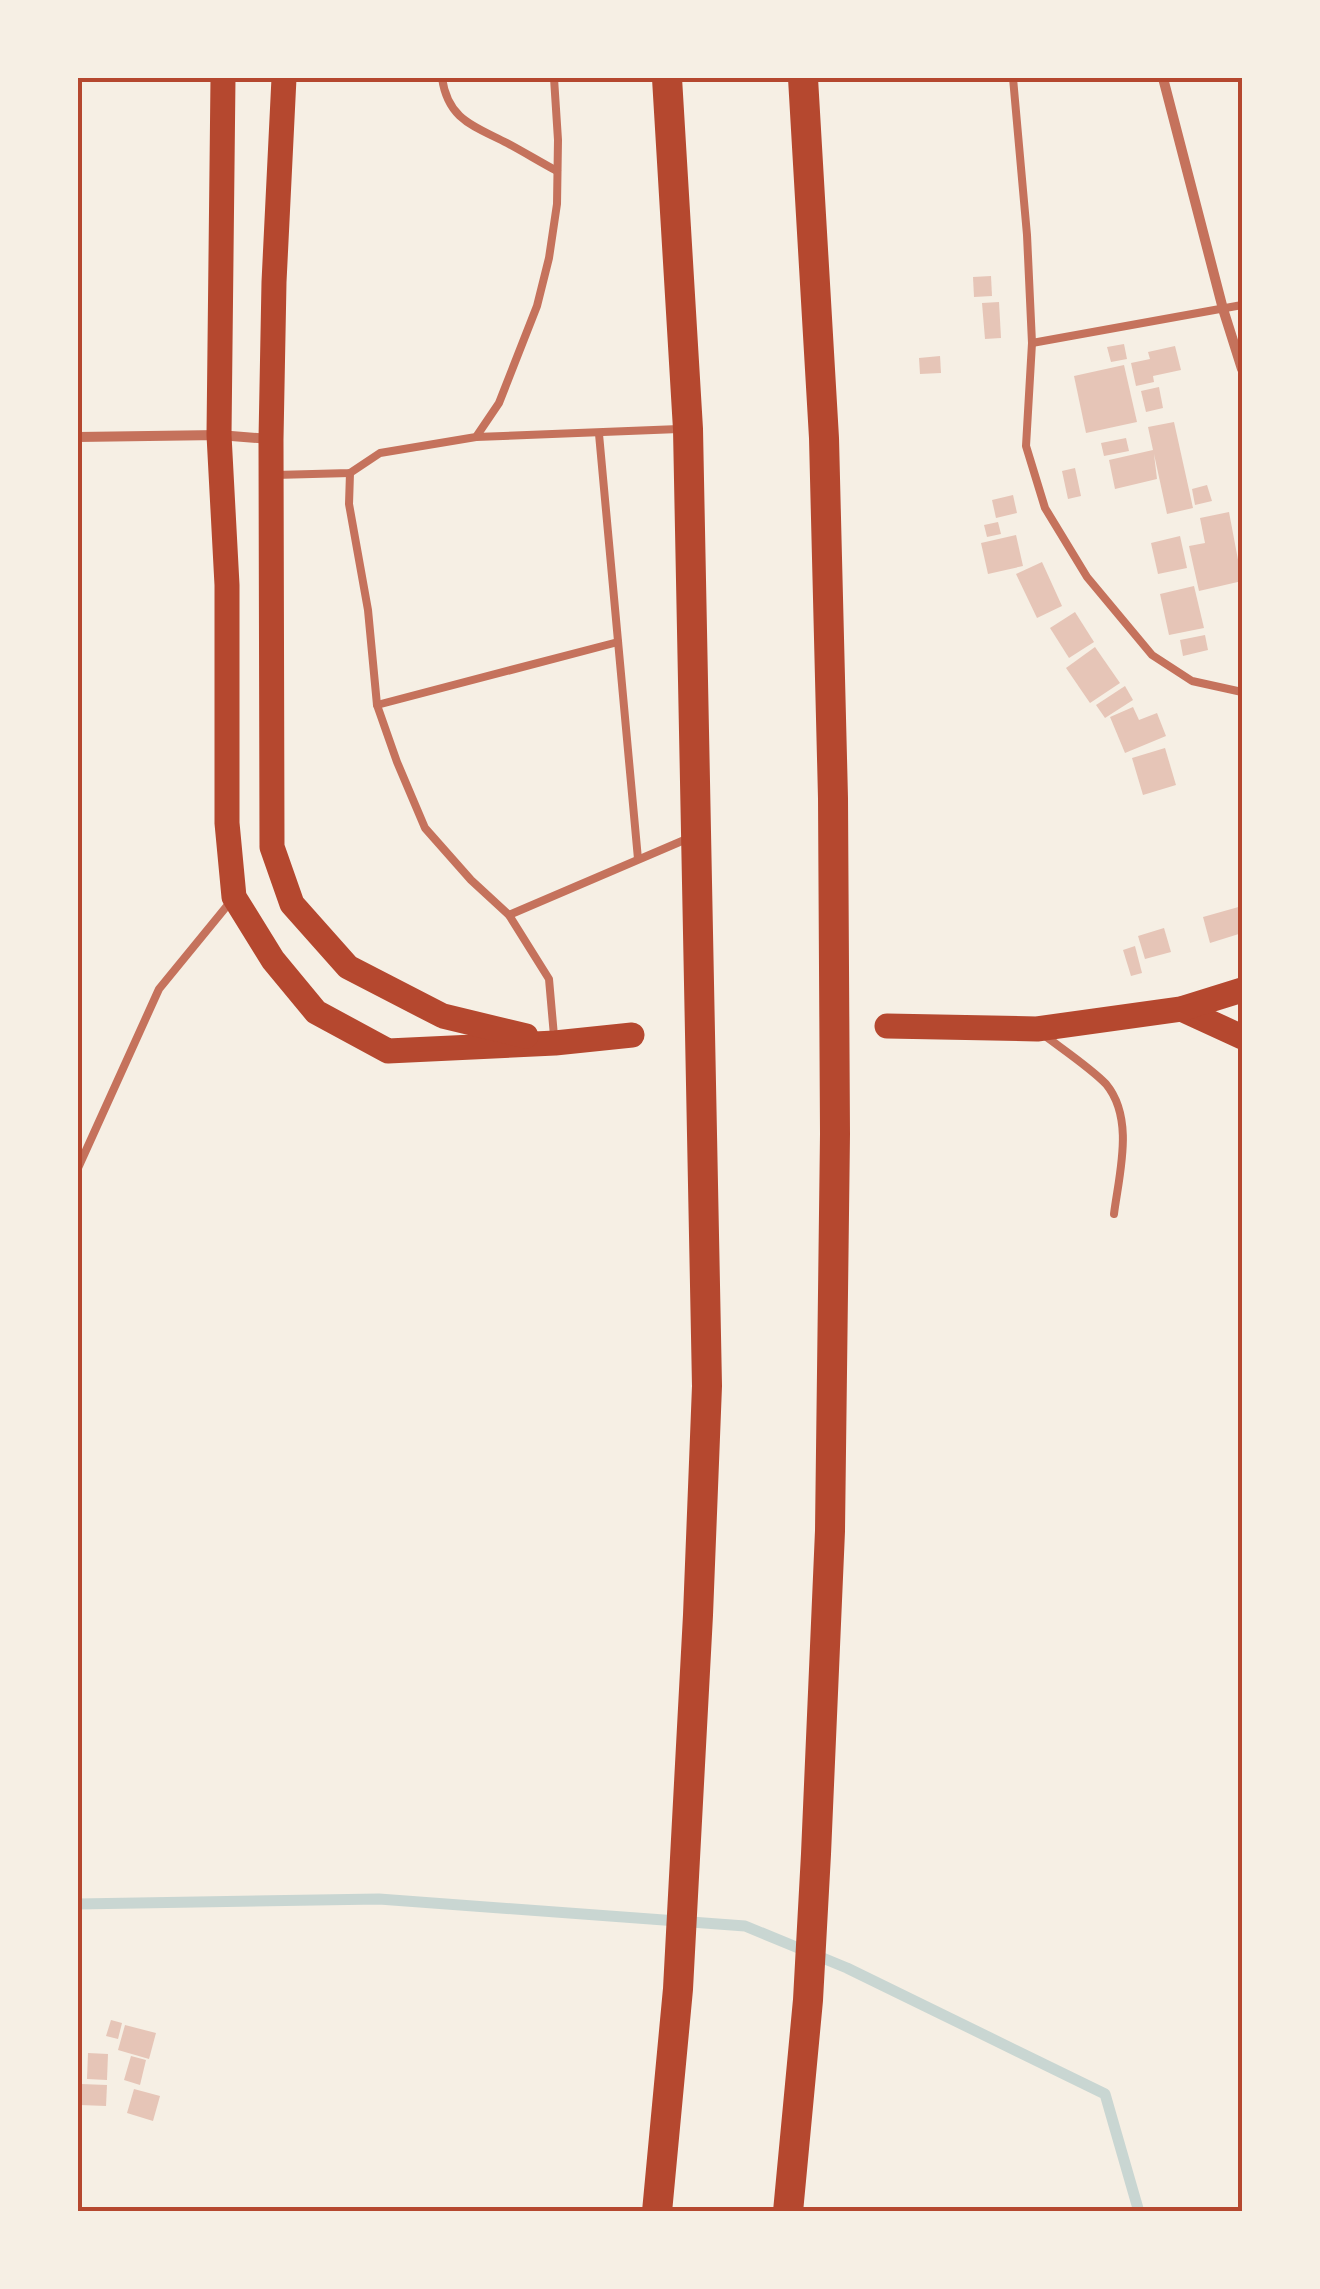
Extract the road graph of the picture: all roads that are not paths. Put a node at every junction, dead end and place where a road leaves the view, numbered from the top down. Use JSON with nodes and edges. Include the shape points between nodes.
{"nodes":[{"id":1,"x":223,"y":78,"type":"edge"},
{"id":2,"x":284,"y":78,"type":"edge"},
{"id":3,"x":442,"y":78,"type":"edge"},
{"id":4,"x":554,"y":78,"type":"edge"},
{"id":5,"x":667,"y":78,"type":"edge"},
{"id":6,"x":803,"y":78,"type":"edge"},
{"id":7,"x":1013,"y":78,"type":"edge"},
{"id":8,"x":1164,"y":78,"type":"edge"},
{"id":9,"x":557,"y":171,"type":"junction"},
{"id":10,"x":1242,"y":305,"type":"edge"},
{"id":11,"x":1223,"y":309,"type":"junction"},
{"id":12,"x":1032,"y":343,"type":"junction"},
{"id":13,"x":1242,"y":369,"type":"edge"},
{"id":14,"x":688,"y":429,"type":"junction"},
{"id":15,"x":599,"y":434,"type":"junction"},
{"id":16,"x":219,"y":435,"type":"junction"},
{"id":17,"x":78,"y":436,"type":"edge"},
{"id":18,"x":476,"y":436,"type":"junction"},
{"id":19,"x":270,"y":440,"type":"junction"},
{"id":20,"x":350,"y":473,"type":"junction"},
{"id":21,"x":270,"y":476,"type":"junction"},
{"id":22,"x":618,"y":642,"type":"junction"},
{"id":23,"x":1242,"y":692,"type":"edge"},
{"id":24,"x":377,"y":706,"type":"junction"},
{"id":25,"x":697,"y":834,"type":"junction"},
{"id":26,"x":638,"y":860,"type":"junction"},
{"id":27,"x":234,"y":898,"type":"junction"},
{"id":28,"x":509,"y":915,"type":"junction"},
{"id":29,"x":1242,"y":990,"type":"edge"},
{"id":30,"x":1182,"y":1010,"type":"junction"},
{"id":31,"x":888,"y":1026,"type":"dead end"},
{"id":32,"x":1037,"y":1029,"type":"junction"},
{"id":33,"x":632,"y":1035,"type":"dead end"},
{"id":34,"x":1242,"y":1037,"type":"edge"},
{"id":35,"x":555,"y":1043,"type":"junction"},
{"id":36,"x":78,"y":1168,"type":"edge"},
{"id":37,"x":1114,"y":1214,"type":"dead end"},
{"id":38,"x":657,"y":2212,"type":"edge"},
{"id":39,"x":788,"y":2212,"type":"edge"}],
"edges":[{"from":1,"to":16,"type":"main road"},
{"from":2,"to":19,"type":"main road"},
{"from":3,"to":9,"type":"lane","via":[[444,92],[471,127]]},
{"from":4,"to":9,"type":"lane"},
{"from":5,"to":14,"type":"highway"},
{"from":6,"to":39,"type":"highway","via":[[824,438],[835,1134],[830,1531],[816,1854]]},
{"from":7,"to":12,"type":"lane"},
{"from":8,"to":11,"type":"street"},
{"from":9,"to":18,"type":"lane","via":[[537,306],[499,403]]},
{"from":10,"to":11,"type":"lane"},
{"from":11,"to":12,"type":"lane"},
{"from":11,"to":13,"type":"street"},
{"from":12,"to":23,"type":"lane","via":[[1026,446],[1045,508],[1086,578],[1152,655],[1192,681]]},
{"from":14,"to":15,"type":"lane"},
{"from":14,"to":25,"type":"highway"},
{"from":15,"to":18,"type":"lane"},
{"from":15,"to":22,"type":"lane"},
{"from":16,"to":17,"type":"street"},
{"from":16,"to":19,"type":"street"},
{"from":16,"to":27,"type":"main road"},
{"from":18,"to":20,"type":"lane","via":[[380,453]]},
{"from":19,"to":21,"type":"main road"},
{"from":20,"to":21,"type":"lane"},
{"from":20,"to":24,"type":"lane"},
{"from":21,"to":35,"type":"main road","via":[[272,847],[292,904],[348,967],[443,1016]]},
{"from":22,"to":24,"type":"lane"},
{"from":22,"to":26,"type":"lane"},
{"from":24,"to":28,"type":"lane","via":[[425,828]]},
{"from":25,"to":26,"type":"lane"},
{"from":25,"to":38,"type":"highway","via":[[707,1386],[678,1990]]},
{"from":26,"to":28,"type":"lane"},
{"from":27,"to":35,"type":"main road","via":[[272,960],[316,1012],[388,1051]]},
{"from":27,"to":36,"type":"lane","via":[[159,989]]},
{"from":28,"to":35,"type":"lane","via":[[549,979]]},
{"from":29,"to":30,"type":"main road"},
{"from":30,"to":32,"type":"main road"},
{"from":30,"to":34,"type":"main road"},
{"from":31,"to":32,"type":"main road"},
{"from":32,"to":37,"type":"lane","via":[[1106,1085],[1120,1112]]},
{"from":33,"to":35,"type":"main road"}]}
